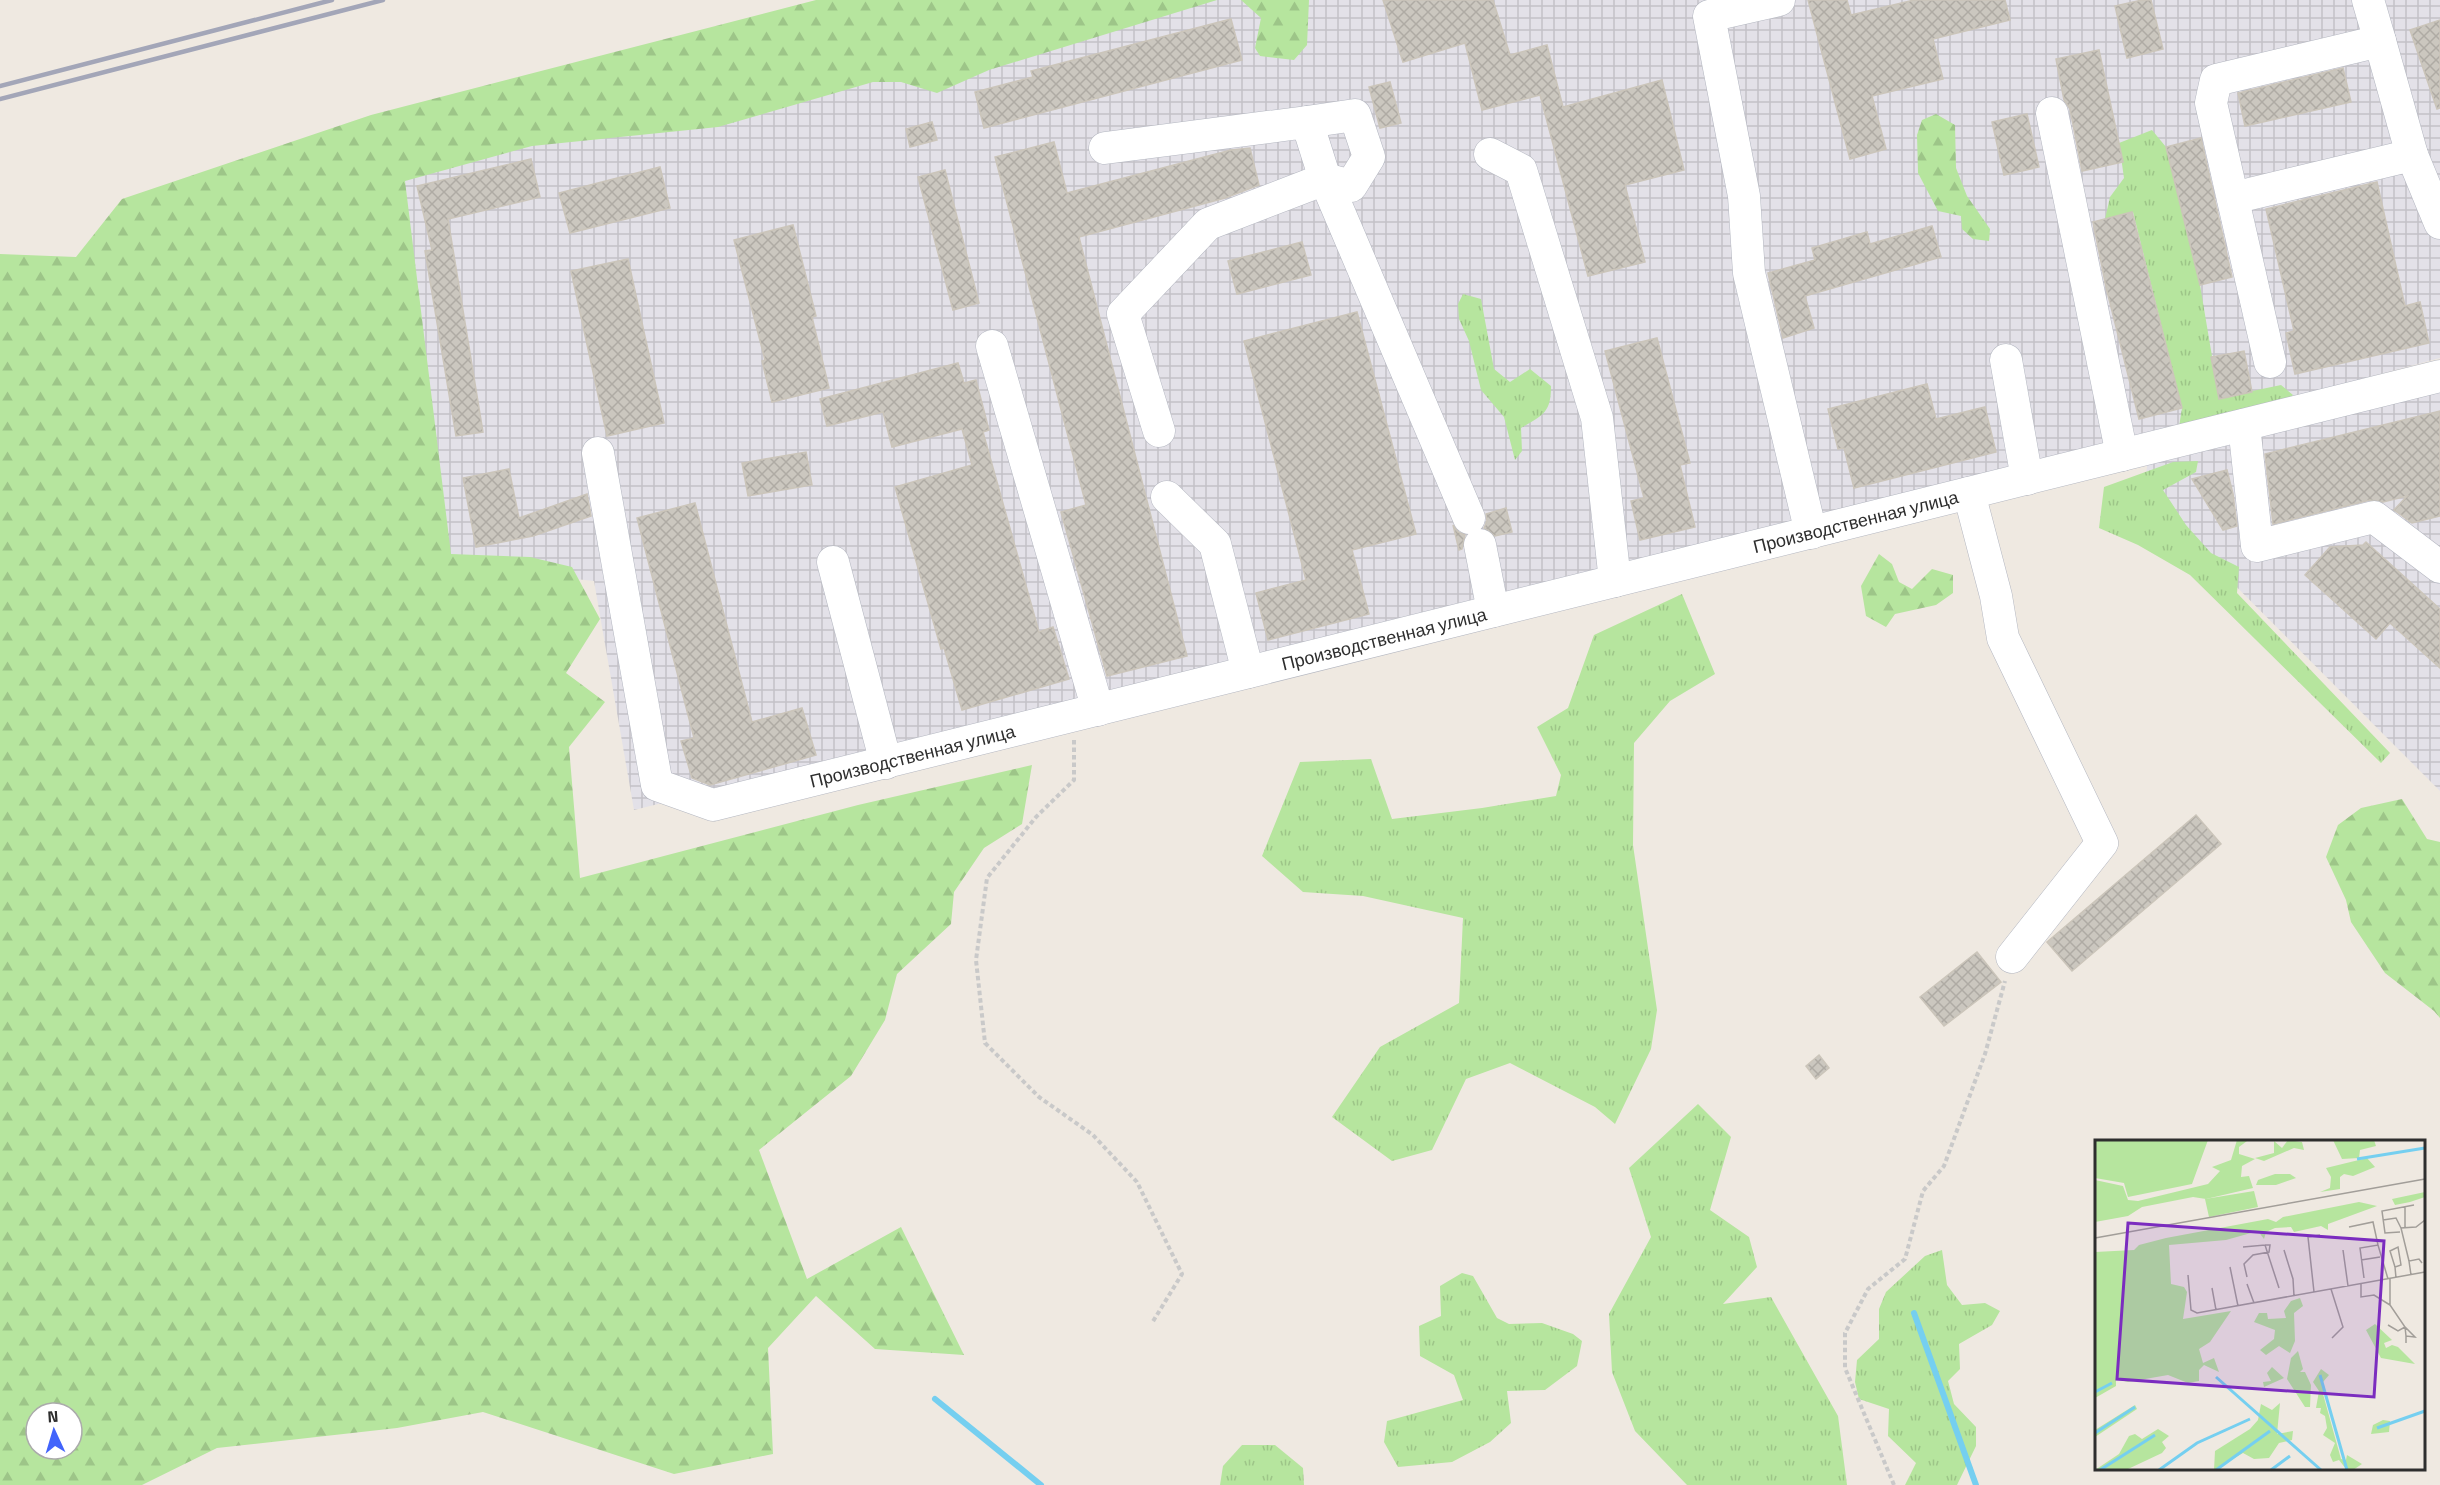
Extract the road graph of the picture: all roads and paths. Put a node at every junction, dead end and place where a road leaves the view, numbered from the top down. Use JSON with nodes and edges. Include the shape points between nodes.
{"nodes":[{"id":1,"x":1779,"y":0,"type":"edge"},
{"id":2,"x":2368,"y":0,"type":"edge"},
{"id":3,"x":2380,"y":41,"type":"junction"},
{"id":4,"x":2052,"y":113,"type":"dead end"},
{"id":5,"x":1307,"y":122,"type":"junction"},
{"id":6,"x":1105,"y":148,"type":"dead end"},
{"id":7,"x":1490,"y":154,"type":"dead end"},
{"id":8,"x":2412,"y":155,"type":"junction"},
{"id":9,"x":1324,"y":179,"type":"junction"},
{"id":10,"x":2233,"y":198,"type":"junction"},
{"id":11,"x":2440,"y":223,"type":"edge"},
{"id":12,"x":992,"y":346,"type":"dead end"},
{"id":13,"x":2006,"y":360,"type":"dead end"},
{"id":14,"x":2270,"y":362,"type":"dead end"},
{"id":15,"x":2440,"y":376,"type":"edge"},
{"id":16,"x":2244,"y":425,"type":"junction"},
{"id":17,"x":1159,"y":430,"type":"dead end"},
{"id":18,"x":598,"y":453,"type":"dead end"},
{"id":19,"x":2122,"y":455,"type":"junction"},
{"id":20,"x":2027,"y":479,"type":"junction"},
{"id":21,"x":1969,"y":493,"type":"junction"},
{"id":22,"x":1167,"y":497,"type":"dead end"},
{"id":23,"x":1811,"y":532,"type":"junction"},
{"id":24,"x":833,"y":562,"type":"dead end"},
{"id":25,"x":2440,"y":567,"type":"edge"},
{"id":26,"x":1615,"y":581,"type":"junction"},
{"id":27,"x":1494,"y":611,"type":"junction"},
{"id":28,"x":1248,"y":672,"type":"junction"},
{"id":29,"x":1086,"y":713,"type":"junction"},
{"id":30,"x":886,"y":763,"type":"junction"},
{"id":31,"x":2012,"y":957,"type":"joint"},
{"id":32,"x":1152,"y":1323,"type":"dead end"},
{"id":33,"x":1894,"y":1485,"type":"edge"}],
"edges":[{"from":1,"to":23,"type":"street","via":[[1710,16],[1744,196],[1749,273]]},
{"from":2,"to":3,"type":"street"},
{"from":3,"to":8,"type":"street"},
{"from":3,"to":10,"type":"street","via":[[2216,80],[2211,104]]},
{"from":4,"to":19,"type":"street"},
{"from":5,"to":6,"type":"street"},
{"from":5,"to":9,"type":"street"},
{"from":5,"to":9,"type":"street","via":[[1355,115],[1370,157],[1351,186]]},
{"from":7,"to":26,"type":"street","via":[[1521,170],[1598,418]]},
{"from":8,"to":10,"type":"street"},
{"from":8,"to":11,"type":"street"},
{"from":9,"to":17,"type":"street","via":[[1208,224],[1123,314]]},
{"from":9,"to":27,"type":"street","via":[[1475,531]]},
{"from":10,"to":14,"type":"street"},
{"from":12,"to":29,"type":"street"},
{"from":13,"to":20,"type":"street"},
{"from":15,"to":16,"type":"street","name":"Производственная улица"},
{"from":16,"to":19,"type":"street","name":"Производственная улица"},
{"from":16,"to":25,"type":"street","via":[[2257,546],[2374,517]]},
{"from":18,"to":30,"type":"street","name":"Производственная улица","via":[[657,785],[713,806]]},
{"from":19,"to":20,"type":"street","name":"Производственная улица"},
{"from":20,"to":21,"type":"street","name":"Производственная улица"},
{"from":21,"to":23,"type":"street","name":"Производственная улица"},
{"from":21,"to":31,"type":"street","via":[[2003,638],[2102,843]]},
{"from":22,"to":28,"type":"street","via":[[1215,544]]},
{"from":23,"to":26,"type":"street","name":"Производственная улица"},
{"from":24,"to":30,"type":"street"},
{"from":26,"to":27,"type":"street","name":"Производственная улица"},
{"from":27,"to":28,"type":"street","name":"Производственная улица"},
{"from":28,"to":29,"type":"street","name":"Производственная улица"},
{"from":29,"to":30,"type":"street","name":"Производственная улица"},
{"from":29,"to":32,"type":"path","via":[[1074,780],[1036,817],[987,878],[976,960],[985,1043],[1039,1097],[1093,1135],[1137,1182],[1182,1274]]},
{"from":31,"to":33,"type":"path","via":[[1985,1054],[1944,1166],[1923,1191],[1905,1258],[1868,1289],[1845,1333],[1845,1368]]}]}
